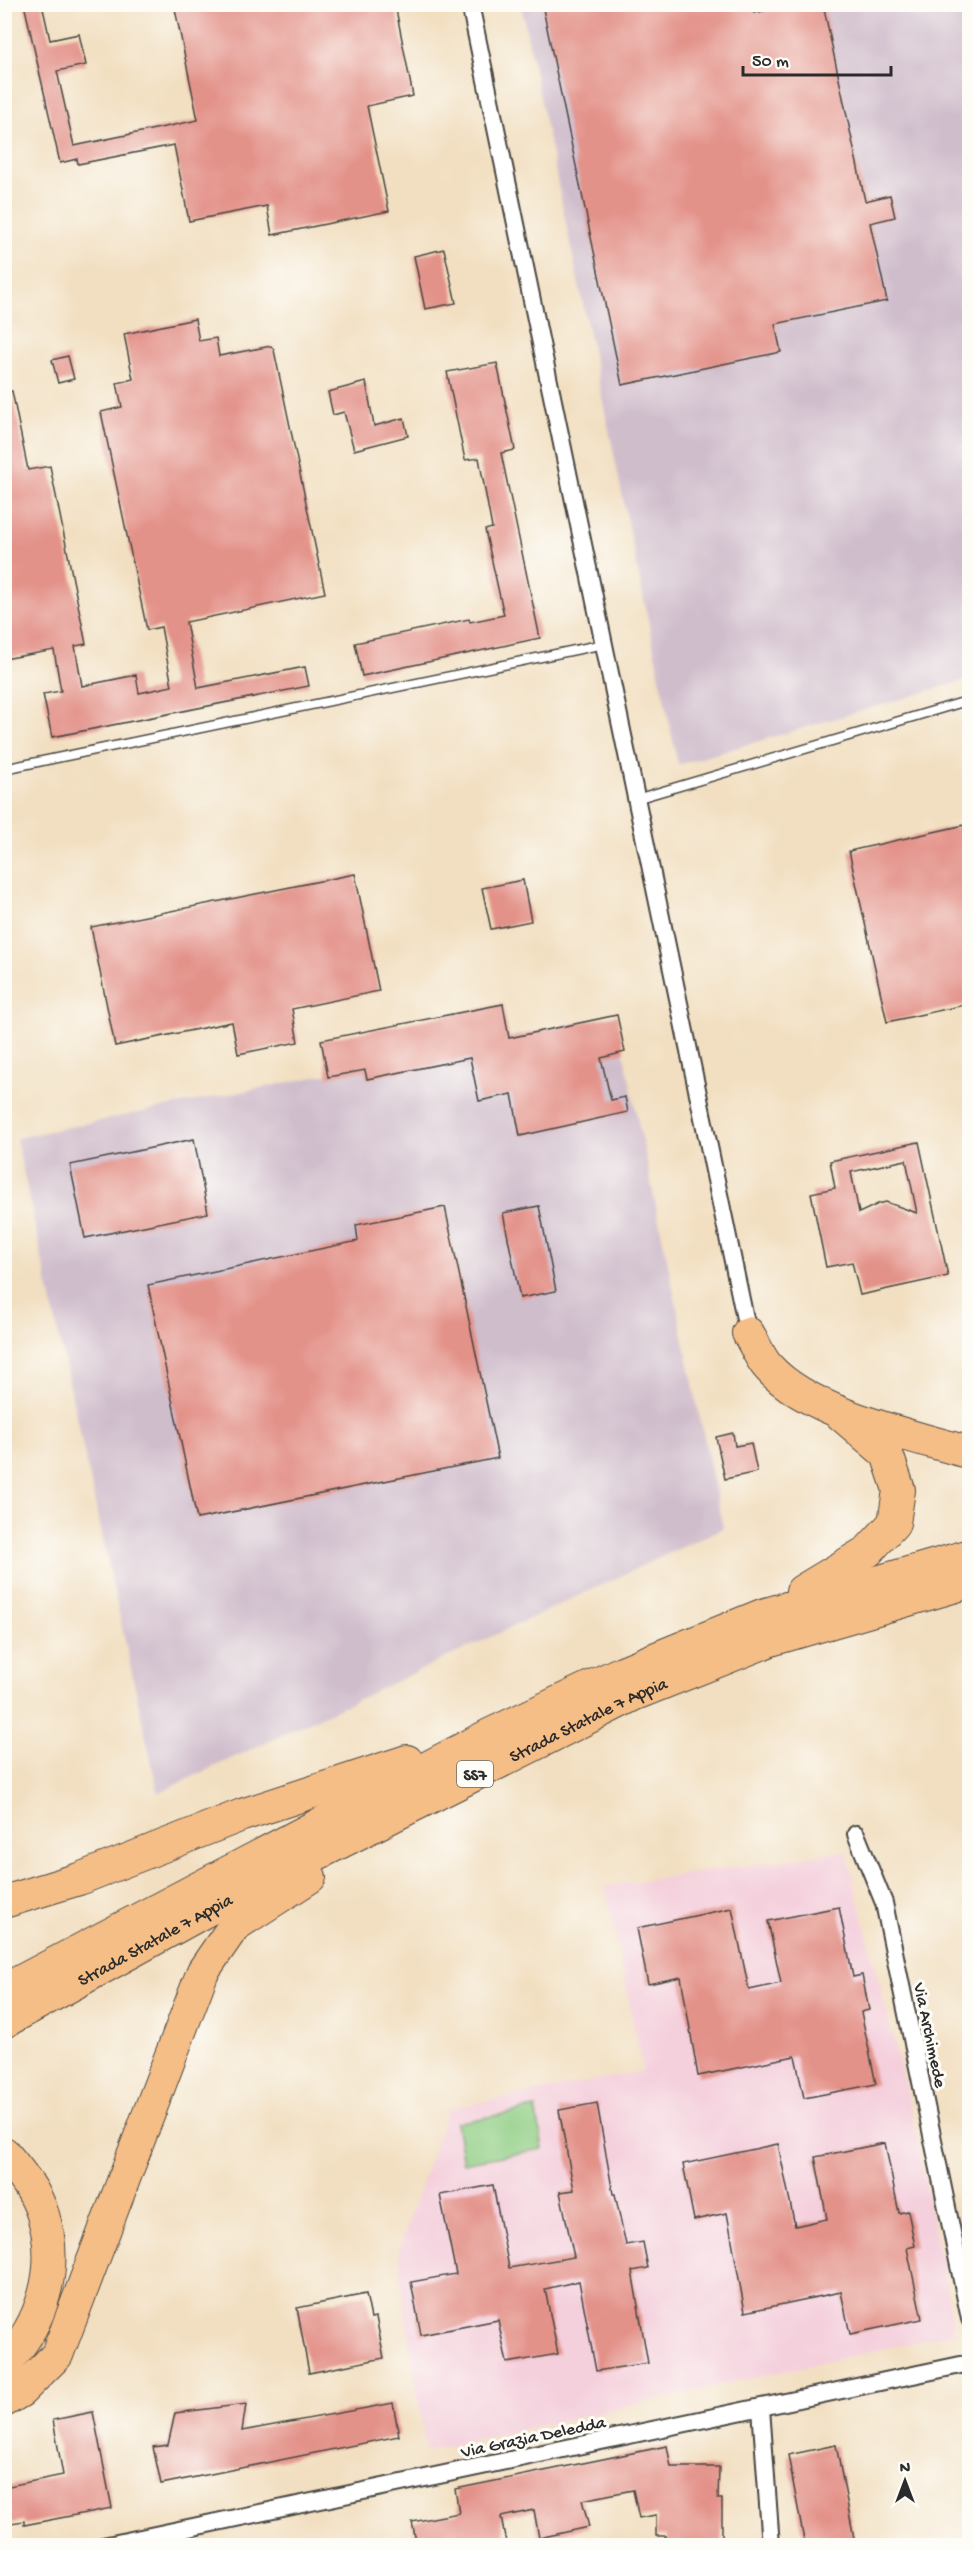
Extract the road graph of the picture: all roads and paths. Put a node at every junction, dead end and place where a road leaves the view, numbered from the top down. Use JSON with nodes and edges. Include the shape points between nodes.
{"nodes":[{"id":1,"x":470,"y":4,"type":"edge"},
{"id":2,"x":604,"y":645,"type":"junction"},
{"id":3,"x":969,"y":700,"type":"edge"},
{"id":4,"x":4,"y":769,"type":"edge"},
{"id":5,"x":636,"y":799,"type":"junction"},
{"id":6,"x":748,"y":1333,"type":"joint"},
{"id":7,"x":838,"y":1412,"type":"junction"},
{"id":8,"x":969,"y":1454,"type":"edge"},
{"id":9,"x":969,"y":1555,"type":"edge"},
{"id":10,"x":969,"y":1582,"type":"edge"},
{"id":11,"x":762,"y":1615,"type":"junction"},
{"id":12,"x":491,"y":1734,"type":"junction"},
{"id":13,"x":450,"y":1786,"type":"junction"},
{"id":14,"x":856,"y":1834,"type":"dead end"},
{"id":15,"x":4,"y":1902,"type":"edge"},
{"id":16,"x":4,"y":1990,"type":"edge"},
{"id":17,"x":4,"y":2022,"type":"edge"},
{"id":18,"x":4,"y":2153,"type":"edge"},
{"id":19,"x":969,"y":2319,"type":"edge"},
{"id":20,"x":969,"y":2363,"type":"edge"},
{"id":21,"x":4,"y":2364,"type":"edge"},
{"id":22,"x":4,"y":2401,"type":"edge"},
{"id":23,"x":761,"y":2408,"type":"junction"},
{"id":24,"x":159,"y":2540,"type":"edge"},
{"id":25,"x":103,"y":2546,"type":"edge"},
{"id":26,"x":771,"y":2546,"type":"edge"}],
"edges":[{"from":1,"to":2,"type":"street"},
{"from":2,"to":4,"type":"lane"},
{"from":2,"to":5,"type":"street"},
{"from":3,"to":5,"type":"lane"},
{"from":5,"to":6,"type":"street"},
{"from":6,"to":7,"type":"highway","via":[[768,1367],[797,1392]]},
{"from":7,"to":8,"type":"highway"},
{"from":7,"to":11,"type":"highway","via":[[887,1454],[899,1490],[894,1523],[868,1551]]},
{"from":9,"to":11,"type":"highway","name":"Strada Statale 7 Appia","number":"SS7"},
{"from":10,"to":13,"type":"highway","name":"Strada Statale 7 Appia","number":"SS7","via":[[771,1640],[633,1695]]},
{"from":11,"to":12,"type":"highway","name":"Strada Statale 7 Appia","number":"SS7","via":[[622,1672]]},
{"from":12,"to":15,"type":"highway","via":[[242,1815],[79,1879]]},
{"from":12,"to":16,"type":"highway","name":"Strada Statale 7 Appia","number":"SS7"},
{"from":13,"to":17,"type":"highway","name":"Strada Statale 7 Appia","number":"SS7","via":[[218,1904]]},
{"from":13,"to":22,"type":"highway","via":[[234,1926],[202,1971],[57,2355],[21,2391]]},
{"from":14,"to":19,"type":"street","name":"Via Archimede","via":[[884,1903]]},
{"from":18,"to":21,"type":"highway","via":[[27,2181],[43,2215],[50,2252],[38,2318],[21,2347]]},
{"from":20,"to":23,"type":"street","name":"Via Grazia Deledda"},
{"from":23,"to":24,"type":"street","name":"Via Grazia Deledda"},
{"from":23,"to":26,"type":"street"},
{"from":24,"to":25,"type":"street","name":"Via Grazia Deledda"}]}
